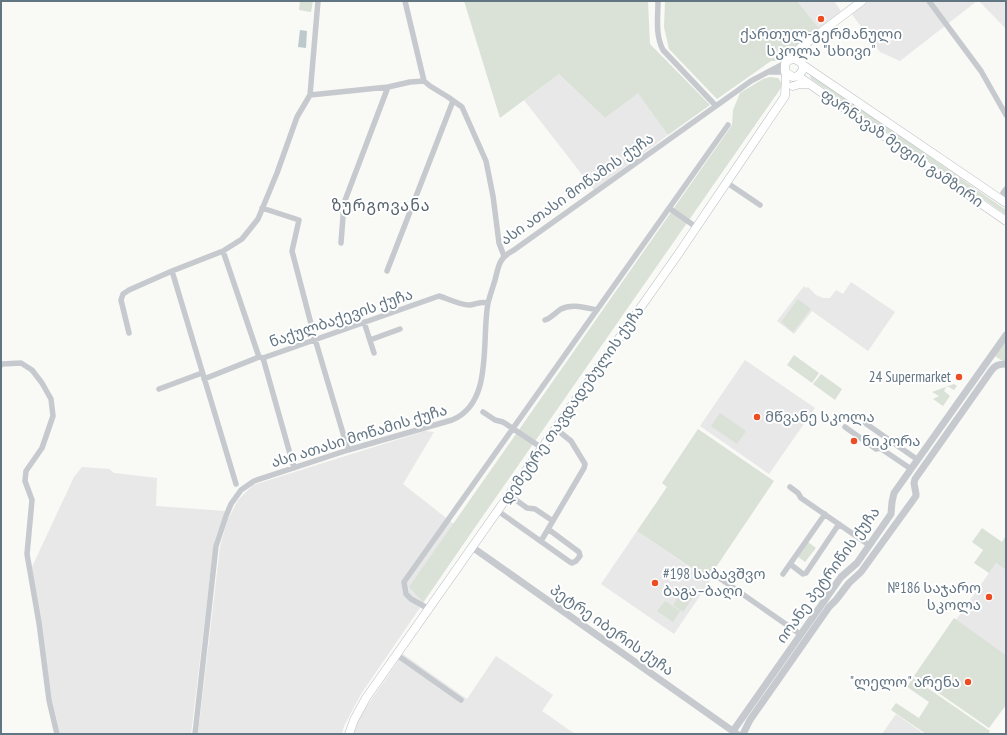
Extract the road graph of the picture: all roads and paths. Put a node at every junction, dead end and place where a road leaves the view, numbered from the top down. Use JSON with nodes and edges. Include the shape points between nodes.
{"nodes":[{"id":1,"x":318,"y":1,"type":"edge"},
{"id":2,"x":404,"y":1,"type":"edge"},
{"id":3,"x":658,"y":1,"type":"edge"},
{"id":4,"x":862,"y":1,"type":"edge"},
{"id":5,"x":929,"y":1,"type":"edge"},
{"id":6,"x":800,"y":48,"type":"junction"},
{"id":7,"x":788,"y":61,"type":"junction"},
{"id":8,"x":801,"y":63,"type":"junction"},
{"id":9,"x":768,"y":72,"type":"junction"},
{"id":10,"x":786,"y":73,"type":"junction"},
{"id":11,"x":797,"y":77,"type":"junction"},
{"id":12,"x":424,"y":81,"type":"junction"},
{"id":13,"x":810,"y":84,"type":"junction"},
{"id":14,"x":388,"y":86,"type":"junction"},
{"id":15,"x":793,"y":86,"type":"junction"},
{"id":16,"x":310,"y":95,"type":"junction"},
{"id":17,"x":786,"y":96,"type":"junction"},
{"id":18,"x":453,"y":101,"type":"junction"},
{"id":19,"x":716,"y":106,"type":"junction"},
{"id":20,"x":1006,"y":115,"type":"edge"},
{"id":21,"x":728,"y":125,"type":"dead end"},
{"id":22,"x":726,"y":182,"type":"junction"},
{"id":23,"x":1006,"y":189,"type":"edge"},
{"id":24,"x":1004,"y":201,"type":"edge"},
{"id":25,"x":760,"y":205,"type":"dead end"},
{"id":26,"x":262,"y":208,"type":"junction"},
{"id":27,"x":669,"y":208,"type":"junction"},
{"id":28,"x":1006,"y":221,"type":"edge"},
{"id":29,"x":696,"y":227,"type":"junction"},
{"id":30,"x":341,"y":243,"type":"dead end"},
{"id":31,"x":223,"y":251,"type":"junction"},
{"id":32,"x":504,"y":256,"type":"junction"},
{"id":33,"x":172,"y":271,"type":"junction"},
{"id":34,"x":387,"y":271,"type":"dead end"},
{"id":35,"x":488,"y":303,"type":"junction"},
{"id":36,"x":597,"y":310,"type":"junction"},
{"id":37,"x":545,"y":320,"type":"dead end"},
{"id":38,"x":364,"y":322,"type":"junction"},
{"id":39,"x":400,"y":329,"type":"dead end"},
{"id":40,"x":129,"y":333,"type":"dead end"},
{"id":41,"x":1006,"y":335,"type":"edge"},
{"id":42,"x":315,"y":339,"type":"junction"},
{"id":43,"x":370,"y":340,"type":"junction"},
{"id":44,"x":374,"y":353,"type":"dead end"},
{"id":45,"x":993,"y":354,"type":"junction"},
{"id":46,"x":261,"y":358,"type":"junction"},
{"id":47,"x":1003,"y":364,"type":"edge"},
{"id":48,"x":1,"y":365,"type":"edge"},
{"id":49,"x":203,"y":376,"type":"junction"},
{"id":50,"x":159,"y":389,"type":"dead end"},
{"id":51,"x":483,"y":412,"type":"dead end"},
{"id":52,"x":865,"y":423,"type":"dead end"},
{"id":53,"x":845,"y":427,"type":"dead end"},
{"id":54,"x":513,"y":428,"type":"junction"},
{"id":55,"x":556,"y":429,"type":"junction"},
{"id":56,"x":937,"y":433,"type":"junction"},
{"id":57,"x":943,"y":437,"type":"junction"},
{"id":58,"x":542,"y":448,"type":"junction"},
{"id":59,"x":348,"y":450,"type":"junction"},
{"id":60,"x":918,"y":460,"type":"junction"},
{"id":61,"x":294,"y":468,"type":"junction"},
{"id":62,"x":909,"y":471,"type":"junction"},
{"id":63,"x":914,"y":479,"type":"junction"},
{"id":64,"x":903,"y":480,"type":"junction"},
{"id":65,"x":236,"y":484,"type":"dead end"},
{"id":66,"x":790,"y":487,"type":"dead end"},
{"id":67,"x":916,"y":489,"type":"junction"},
{"id":68,"x":509,"y":495,"type":"junction"},
{"id":69,"x":498,"y":511,"type":"junction"},
{"id":70,"x":826,"y":514,"type":"junction"},
{"id":71,"x":553,"y":521,"type":"junction"},
{"id":72,"x":839,"y":524,"type":"junction"},
{"id":73,"x":548,"y":529,"type":"junction"},
{"id":74,"x":541,"y":541,"type":"junction"},
{"id":75,"x":869,"y":545,"type":"junction"},
{"id":76,"x":472,"y":547,"type":"junction"},
{"id":77,"x":790,"y":564,"type":"junction"},
{"id":78,"x":783,"y":574,"type":"dead end"},
{"id":79,"x":843,"y":574,"type":"junction"},
{"id":80,"x":718,"y":577,"type":"dead end"},
{"id":81,"x":855,"y":577,"type":"junction"},
{"id":82,"x":849,"y":583,"type":"junction"},
{"id":83,"x":828,"y":594,"type":"junction"},
{"id":84,"x":836,"y":600,"type":"junction"},
{"id":85,"x":826,"y":605,"type":"junction"},
{"id":86,"x":429,"y":609,"type":"junction"},
{"id":87,"x":800,"y":634,"type":"junction"},
{"id":88,"x":797,"y":646,"type":"junction"},
{"id":89,"x":397,"y":655,"type":"junction"},
{"id":90,"x":461,"y":700,"type":"dead end"},
{"id":91,"x":735,"y":732,"type":"edge"},
{"id":92,"x":57,"y":734,"type":"edge"},
{"id":93,"x":194,"y":734,"type":"edge"},
{"id":94,"x":349,"y":734,"type":"edge"},
{"id":95,"x":742,"y":734,"type":"edge"}],
"edges":[{"from":1,"to":16,"type":"street"},
{"from":2,"to":12,"type":"street"},
{"from":3,"to":19,"type":"street","via":[[657,31],[662,50]]},
{"from":4,"to":6,"type":"main road"},
{"from":5,"to":20,"type":"street","via":[[981,70]]},
{"from":6,"to":7,"type":"main road"},
{"from":6,"to":8,"type":"main road"},
{"from":7,"to":8,"type":"main road","via":[[795,59]]},
{"from":7,"to":9,"type":"street","name":"ასი ათასი მოწამის ქუჩა"},
{"from":7,"to":10,"type":"main road","via":[[784,67]]},
{"from":8,"to":11,"type":"main road","via":[[803,70]]},
{"from":8,"to":24,"type":"main road","name":"ფარნავაზ მეფის გამზირი"},
{"from":9,"to":10,"type":"street","name":"ასი ათასი მოწამის ქუჩა"},
{"from":9,"to":19,"type":"street","name":"ასი ათასი მოწამის ქუჩა"},
{"from":10,"to":11,"type":"main road","via":[[793,78]]},
{"from":10,"to":17,"type":"main road"},
{"from":11,"to":13,"type":"main road","name":"ფარნავაზ მეფის გამზირი"},
{"from":11,"to":15,"type":"main road","name":"დემეტრე თავდადებულის ქუჩა"},
{"from":12,"to":14,"type":"street"},
{"from":12,"to":18,"type":"street"},
{"from":13,"to":15,"type":"main road"},
{"from":13,"to":28,"type":"main road","name":"ფარნავაზ მეფის გამზირი"},
{"from":14,"to":16,"type":"street"},
{"from":14,"to":30,"type":"street","via":[[344,203]]},
{"from":15,"to":17,"type":"main road","name":"დემეტრე თავდადებულის ქუჩა"},
{"from":16,"to":26,"type":"street","via":[[297,117]]},
{"from":17,"to":22,"type":"main road","name":"დემეტრე თავდადებულის ქუჩა"},
{"from":18,"to":32,"type":"street","via":[[462,107],[486,161],[499,243]]},
{"from":18,"to":34,"type":"street"},
{"from":19,"to":32,"type":"street","name":"ასი ათასი მოწამის ქუჩა"},
{"from":21,"to":27,"type":"street"},
{"from":22,"to":25,"type":"street"},
{"from":22,"to":29,"type":"main road","name":"დემეტრე თავდადებულის ქუჩა"},
{"from":23,"to":24,"type":"street","via":[[1003,193]]},
{"from":26,"to":31,"type":"street","via":[[258,219],[242,239]]},
{"from":26,"to":42,"type":"street","via":[[299,220],[292,251]]},
{"from":27,"to":29,"type":"street"},
{"from":27,"to":36,"type":"street"},
{"from":29,"to":55,"type":"main road","name":"დემეტრე თავდადებულის ქუჩა"},
{"from":31,"to":33,"type":"street"},
{"from":31,"to":46,"type":"street"},
{"from":32,"to":35,"type":"street","name":"ასი ათასი მოწამის ქუჩა"},
{"from":33,"to":40,"type":"street","via":[[122,294],[121,300]]},
{"from":33,"to":49,"type":"street"},
{"from":35,"to":38,"type":"street","name":"ნაქულბაქევის ქუჩა","via":[[468,306],[439,296]]},
{"from":35,"to":59,"type":"street","name":"ასი ათასი მოწამის ქუჩა","via":[[481,385],[474,402],[466,412],[452,420]]},
{"from":36,"to":37,"type":"street","via":[[567,307]]},
{"from":36,"to":54,"type":"street"},
{"from":38,"to":42,"type":"street","name":"ნაქულბაქევის ქუჩა"},
{"from":38,"to":43,"type":"street"},
{"from":39,"to":43,"type":"street"},
{"from":41,"to":45,"type":"street","name":"იოანე პეტრიწის ქუჩა"},
{"from":42,"to":46,"type":"street","name":"ნაქულბაქევის ქუჩა"},
{"from":42,"to":59,"type":"street"},
{"from":43,"to":44,"type":"street"},
{"from":45,"to":47,"type":"street","via":[[994,360]]},
{"from":45,"to":56,"type":"street","name":"იოანე პეტრიწის ქუჩა"},
{"from":46,"to":49,"type":"street","name":"ნაქულბაქევის ქუჩა"},
{"from":46,"to":61,"type":"street"},
{"from":47,"to":57,"type":"street","via":[[994,366]]},
{"from":48,"to":92,"type":"street","via":[[21,363],[32,370],[52,399],[53,416],[42,448],[26,471],[25,480],[32,500],[27,554],[49,700]]},
{"from":49,"to":50,"type":"street","name":"ნაქულბაქევის ქუჩა"},
{"from":49,"to":65,"type":"street"},
{"from":51,"to":54,"type":"street"},
{"from":52,"to":60,"type":"street"},
{"from":53,"to":62,"type":"street","via":[[876,449],[880,448]]},
{"from":54,"to":58,"type":"street"},
{"from":54,"to":86,"type":"street","via":[[404,582],[406,594]]},
{"from":55,"to":58,"type":"main road","name":"დემეტრე თავდადებულის ქუჩა"},
{"from":55,"to":71,"type":"street","via":[[571,441],[585,464]]},
{"from":56,"to":57,"type":"street"},
{"from":56,"to":60,"type":"street","name":"იოანე პეტრიწის ქუჩა"},
{"from":57,"to":63,"type":"street"},
{"from":58,"to":68,"type":"main road","name":"დემეტრე თავდადებულის ქუჩა"},
{"from":59,"to":61,"type":"street","name":"ასი ათასი მოწამის ქუჩა"},
{"from":60,"to":62,"type":"street","name":"იოანე პეტრიწის ქუჩა"},
{"from":61,"to":93,"type":"street","name":"ასი ათასი მოწამის ქუჩა","via":[[254,482],[241,490],[226,516],[216,546]]},
{"from":62,"to":63,"type":"street"},
{"from":62,"to":64,"type":"street","name":"იოანე პეტრიწის ქუჩა"},
{"from":63,"to":67,"type":"street"},
{"from":64,"to":67,"type":"street"},
{"from":64,"to":75,"type":"street","name":"იოანე პეტრიწის ქუჩა","via":[[894,493],[891,514]]},
{"from":66,"to":70,"type":"street","via":[[801,498]]},
{"from":67,"to":81,"type":"street","name":"იოანე პეტრიწის ქუჩა","via":[[914,498]]},
{"from":68,"to":69,"type":"main road","name":"დემეტრე თავდადებულის ქუჩა"},
{"from":68,"to":71,"type":"street","via":[[527,508],[536,509]]},
{"from":69,"to":74,"type":"street"},
{"from":69,"to":76,"type":"main road","name":"დემეტრე თავდადებულის ქუჩა"},
{"from":70,"to":72,"type":"street"},
{"from":70,"to":77,"type":"street"},
{"from":71,"to":73,"type":"street"},
{"from":72,"to":75,"type":"street"},
{"from":72,"to":77,"type":"street","via":[[806,573]]},
{"from":73,"to":74,"type":"street"},
{"from":73,"to":74,"type":"street","via":[[578,551],[580,556],[575,562],[570,562]]},
{"from":75,"to":79,"type":"street","name":"იოანე პეტრიწის ქუჩა","via":[[857,563]]},
{"from":76,"to":86,"type":"main road","name":"დემეტრე თავდადებულის ქუჩა"},
{"from":76,"to":91,"type":"street","name":"პეტრე იბერის ქუჩა"},
{"from":77,"to":78,"type":"street"},
{"from":79,"to":81,"type":"street"},
{"from":79,"to":82,"type":"street","via":[[849,579]]},
{"from":79,"to":83,"type":"street","name":"იოანე პეტრიწის ქუჩა"},
{"from":80,"to":87,"type":"street"},
{"from":81,"to":82,"type":"street","name":"იოანე პეტრიწის ქუჩა"},
{"from":82,"to":84,"type":"street","name":"იოანე პეტრიწის ქუჩა"},
{"from":83,"to":84,"type":"street","via":[[829,598]]},
{"from":83,"to":85,"type":"street","name":"იოანე პეტრიწის ქუჩა"},
{"from":84,"to":85,"type":"street","name":"იოანე პეტრიწის ქუჩა"},
{"from":85,"to":87,"type":"street","name":"იოანე პეტრიწის ქუჩა"},
{"from":85,"to":88,"type":"street","name":"იოანე პეტრიწის ქუჩა"},
{"from":86,"to":89,"type":"main road","name":"დემეტრე თავდადებულის ქუჩა"},
{"from":87,"to":88,"type":"street","name":"იოანე პეტრიწის ქუჩა"},
{"from":88,"to":91,"type":"street","name":"იოანე პეტრიწის ქუჩა"},
{"from":88,"to":95,"type":"street","name":"იოანე პეტრიწის ქუჩა"},
{"from":89,"to":90,"type":"street"},
{"from":89,"to":94,"type":"main road","name":"დემეტრე თავდადებულის ქუჩა","via":[[366,698]]}]}
